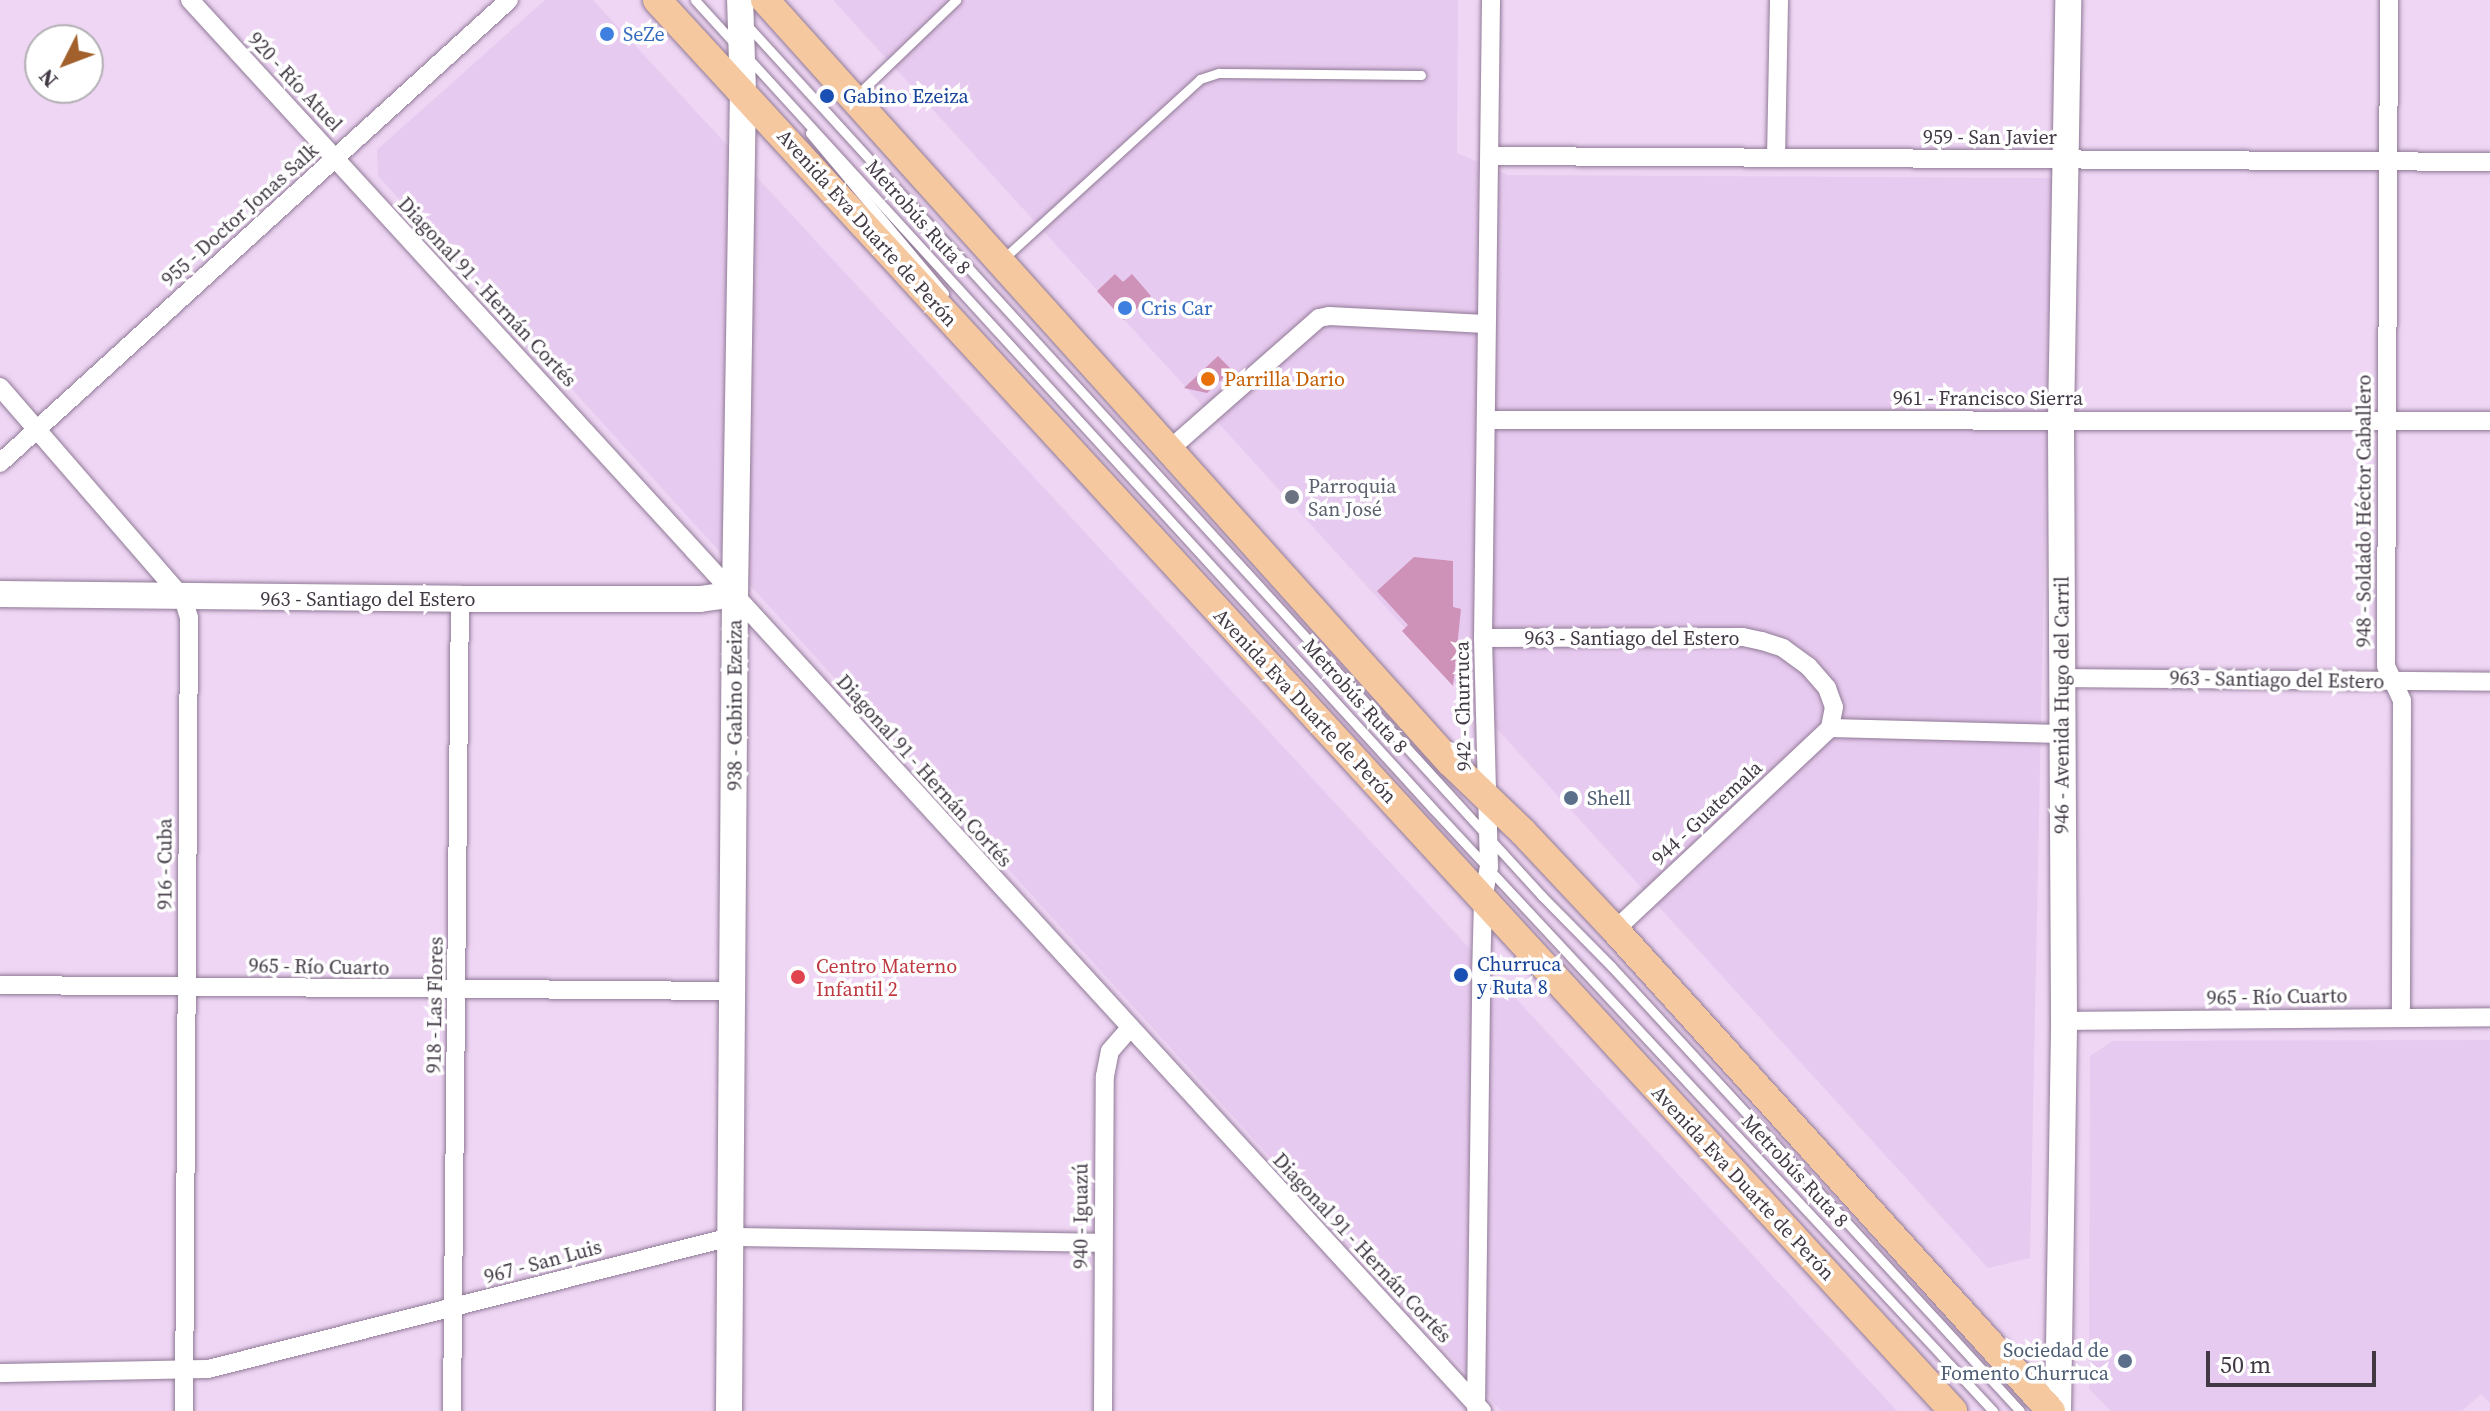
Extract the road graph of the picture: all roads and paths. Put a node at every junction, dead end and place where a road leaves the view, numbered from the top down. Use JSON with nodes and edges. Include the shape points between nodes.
{"nodes":[{"id":1,"x":190,"y":0,"type":"edge"},
{"id":2,"x":509,"y":0,"type":"edge"},
{"id":3,"x":657,"y":0,"type":"edge"},
{"id":4,"x":695,"y":0,"type":"edge"},
{"id":5,"x":765,"y":0,"type":"edge"},
{"id":6,"x":956,"y":0,"type":"edge"},
{"id":7,"x":1491,"y":0,"type":"edge"},
{"id":8,"x":1779,"y":0,"type":"edge"},
{"id":9,"x":2068,"y":0,"type":"edge"},
{"id":10,"x":2389,"y":0,"type":"edge"},
{"id":11,"x":735,"y":5,"type":"edge"},
{"id":12,"x":743,"y":52,"type":"junction"},
{"id":13,"x":1421,"y":75,"type":"dead end"},
{"id":14,"x":774,"y":86,"type":"junction"},
{"id":15,"x":743,"y":93,"type":"junction"},
{"id":16,"x":854,"y":98,"type":"junction"},
{"id":17,"x":1490,"y":156,"type":"junction"},
{"id":18,"x":335,"y":158,"type":"junction"},
{"id":19,"x":1776,"y":158,"type":"junction"},
{"id":20,"x":2067,"y":159,"type":"junction"},
{"id":21,"x":2386,"y":161,"type":"junction"},
{"id":22,"x":2490,"y":162,"type":"edge"},
{"id":23,"x":1001,"y":261,"type":"junction"},
{"id":24,"x":1485,"y":324,"type":"junction"},
{"id":25,"x":0,"y":387,"type":"edge"},
{"id":26,"x":1035,"y":411,"type":"junction"},
{"id":27,"x":1486,"y":420,"type":"junction"},
{"id":28,"x":2061,"y":420,"type":"junction"},
{"id":29,"x":2386,"y":420,"type":"junction"},
{"id":30,"x":2490,"y":421,"type":"edge"},
{"id":31,"x":38,"y":428,"type":"junction"},
{"id":32,"x":1170,"y":449,"type":"junction"},
{"id":33,"x":0,"y":463,"type":"edge"},
{"id":34,"x":0,"y":594,"type":"edge"},
{"id":35,"x":735,"y":594,"type":"junction"},
{"id":36,"x":183,"y":598,"type":"junction"},
{"id":37,"x":460,"y":599,"type":"junction"},
{"id":38,"x":1483,"y":638,"type":"junction"},
{"id":39,"x":2063,"y":678,"type":"junction"},
{"id":40,"x":2393,"y":682,"type":"junction"},
{"id":41,"x":2490,"y":682,"type":"edge"},
{"id":42,"x":1830,"y":728,"type":"junction"},
{"id":43,"x":2062,"y":734,"type":"junction"},
{"id":44,"x":1487,"y":796,"type":"junction"},
{"id":45,"x":1490,"y":839,"type":"junction"},
{"id":46,"x":1489,"y":867,"type":"junction"},
{"id":47,"x":1483,"y":900,"type":"junction"},
{"id":48,"x":1615,"y":930,"type":"junction"},
{"id":49,"x":0,"y":985,"type":"edge"},
{"id":50,"x":186,"y":987,"type":"junction"},
{"id":51,"x":457,"y":990,"type":"junction"},
{"id":52,"x":734,"y":991,"type":"junction"},
{"id":53,"x":2401,"y":1017,"type":"junction"},
{"id":54,"x":2490,"y":1017,"type":"edge"},
{"id":55,"x":2064,"y":1021,"type":"junction"},
{"id":56,"x":1129,"y":1029,"type":"junction"},
{"id":57,"x":731,"y":1237,"type":"junction"},
{"id":58,"x":1103,"y":1243,"type":"junction"},
{"id":59,"x":452,"y":1310,"type":"junction"},
{"id":60,"x":184,"y":1371,"type":"junction"},
{"id":61,"x":0,"y":1373,"type":"edge"},
{"id":62,"x":1478,"y":1409,"type":"edge"},
{"id":63,"x":184,"y":1411,"type":"edge"},
{"id":64,"x":452,"y":1411,"type":"edge"},
{"id":65,"x":729,"y":1411,"type":"edge"},
{"id":66,"x":1103,"y":1411,"type":"edge"},
{"id":67,"x":1953,"y":1411,"type":"edge"},
{"id":68,"x":1993,"y":1411,"type":"edge"},
{"id":69,"x":2020,"y":1411,"type":"edge"},
{"id":70,"x":2051,"y":1411,"type":"edge"},
{"id":71,"x":2058,"y":1411,"type":"edge"}],
"edges":[{"from":1,"to":18,"type":"street","name":"920 - Río Atuel"},
{"from":2,"to":18,"type":"street","name":"955 - Doctor Jonas Salk"},
{"from":3,"to":15,"type":"main road","name":"Avenida Eva Duarte de Perón"},
{"from":4,"to":12,"type":"lane","name":"Metrobús Ruta 8"},
{"from":5,"to":16,"type":"main road"},
{"from":6,"to":16,"type":"lane"},
{"from":7,"to":17,"type":"street","name":"942 - Churruca"},
{"from":8,"to":19,"type":"street"},
{"from":9,"to":20,"type":"street","name":"946 - Avenida Hugo del Carril"},
{"from":10,"to":21,"type":"street","name":"948 - Soldado Héctor Caballero"},
{"from":11,"to":12,"type":"street","name":"938 - Gabino Ezeiza"},
{"from":11,"to":45,"type":"lane","name":"Metrobús Ruta 8"},
{"from":12,"to":14,"type":"lane","name":"Metrobús Ruta 8"},
{"from":12,"to":15,"type":"street","name":"938 - Gabino Ezeiza"},
{"from":13,"to":23,"type":"lane","via":[[1219,73],[1200,79]]},
{"from":14,"to":26,"type":"lane","via":[[836,167],[927,270]]},
{"from":14,"to":46,"type":"lane","name":"Metrobús Ruta 8"},
{"from":15,"to":26,"type":"main road","name":"Avenida Eva Duarte de Perón"},
{"from":15,"to":35,"type":"street","name":"938 - Gabino Ezeiza"},
{"from":16,"to":23,"type":"main road"},
{"from":17,"to":19,"type":"street","name":"959 - San Javier"},
{"from":17,"to":24,"type":"street","name":"942 - Churruca"},
{"from":18,"to":31,"type":"street","name":"955 - Doctor Jonas Salk"},
{"from":18,"to":35,"type":"street","name":"Diagonal 91 - Hernán Cortés"},
{"from":19,"to":20,"type":"street","name":"959 - San Javier"},
{"from":20,"to":21,"type":"street","name":"959 - San Javier"},
{"from":20,"to":28,"type":"street","name":"946 - Avenida Hugo del Carril"},
{"from":21,"to":22,"type":"street","name":"959 - San Javier"},
{"from":21,"to":29,"type":"street","name":"948 - Soldado Héctor Caballero"},
{"from":23,"to":32,"type":"main road"},
{"from":24,"to":27,"type":"street","name":"942 - Churruca"},
{"from":24,"to":32,"type":"street","via":[[1319,318]]},
{"from":25,"to":31,"type":"street"},
{"from":26,"to":47,"type":"main road","name":"Avenida Eva Duarte de Perón"},
{"from":27,"to":28,"type":"street","name":"961 - Francisco Sierra"},
{"from":27,"to":38,"type":"street","name":"942 - Churruca"},
{"from":28,"to":29,"type":"street","name":"961 - Francisco Sierra"},
{"from":28,"to":39,"type":"street","name":"946 - Avenida Hugo del Carril"},
{"from":29,"to":30,"type":"street","name":"961 - Francisco Sierra"},
{"from":29,"to":40,"type":"street","name":"948 - Soldado Héctor Caballero","via":[[2386,666]]},
{"from":31,"to":33,"type":"street","name":"955 - Doctor Jonas Salk"},
{"from":31,"to":36,"type":"street"},
{"from":32,"to":44,"type":"main road","via":[[1450,762]]},
{"from":34,"to":36,"type":"street","name":"963 - Santiago del Estero"},
{"from":35,"to":37,"type":"street","name":"963 - Santiago del Estero","via":[[700,599]]},
{"from":35,"to":52,"type":"street","name":"938 - Gabino Ezeiza"},
{"from":35,"to":56,"type":"street","name":"Diagonal 91 - Hernán Cortés"},
{"from":36,"to":37,"type":"street","name":"963 - Santiago del Estero"},
{"from":36,"to":50,"type":"street","name":"916 - Cuba","via":[[189,618]]},
{"from":37,"to":51,"type":"street","name":"918 - Las Flores"},
{"from":38,"to":42,"type":"street","name":"963 - Santiago del Estero","via":[[1762,641],[1808,666],[1827,688],[1834,707]]},
{"from":38,"to":44,"type":"street","name":"942 - Churruca"},
{"from":39,"to":40,"type":"street","name":"963 - Santiago del Estero"},
{"from":39,"to":43,"type":"street","name":"946 - Avenida Hugo del Carril"},
{"from":40,"to":41,"type":"street","name":"963 - Santiago del Estero"},
{"from":40,"to":53,"type":"street","name":"948 - Soldado Héctor Caballero","via":[[2402,701]]},
{"from":42,"to":43,"type":"street"},
{"from":42,"to":48,"type":"street","name":"944 - Guatemala"},
{"from":43,"to":55,"type":"street","name":"946 - Avenida Hugo del Carril"},
{"from":44,"to":45,"type":"street","name":"942 - Churruca"},
{"from":44,"to":48,"type":"main road"},
{"from":45,"to":46,"type":"street","name":"942 - Churruca"},
{"from":45,"to":69,"type":"lane","name":"Metrobús Ruta 8"},
{"from":46,"to":47,"type":"street","name":"942 - Churruca"},
{"from":46,"to":68,"type":"lane","name":"Metrobús Ruta 8"},
{"from":47,"to":62,"type":"street","name":"942 - Churruca"},
{"from":47,"to":67,"type":"main road","name":"Avenida Eva Duarte de Perón"},
{"from":48,"to":70,"type":"main road"},
{"from":49,"to":50,"type":"street","name":"965 - Río Cuarto"},
{"from":50,"to":51,"type":"street","name":"965 - Río Cuarto"},
{"from":50,"to":60,"type":"street","name":"916 - Cuba"},
{"from":51,"to":52,"type":"street","name":"965 - Río Cuarto"},
{"from":51,"to":59,"type":"street","name":"918 - Las Flores"},
{"from":52,"to":57,"type":"street","name":"938 - Gabino Ezeiza"},
{"from":53,"to":54,"type":"street","name":"965 - Río Cuarto"},
{"from":53,"to":55,"type":"street","name":"965 - Río Cuarto"},
{"from":55,"to":71,"type":"street","name":"946 - Avenida Hugo del Carril"},
{"from":56,"to":58,"type":"street","name":"940 - Iguazú","via":[[1106,1062]]},
{"from":56,"to":62,"type":"street","name":"Diagonal 91 - Hernán Cortés"},
{"from":57,"to":58,"type":"street","name":"967 - San Luis"},
{"from":57,"to":59,"type":"street","name":"967 - San Luis"},
{"from":57,"to":65,"type":"street","name":"938 - Gabino Ezeiza"},
{"from":58,"to":66,"type":"street","name":"940 - Iguazú"},
{"from":59,"to":60,"type":"street","name":"967 - San Luis"},
{"from":59,"to":64,"type":"street","name":"918 - Las Flores"},
{"from":60,"to":61,"type":"street","name":"967 - San Luis"},
{"from":60,"to":63,"type":"street","name":"916 - Cuba"}]}
